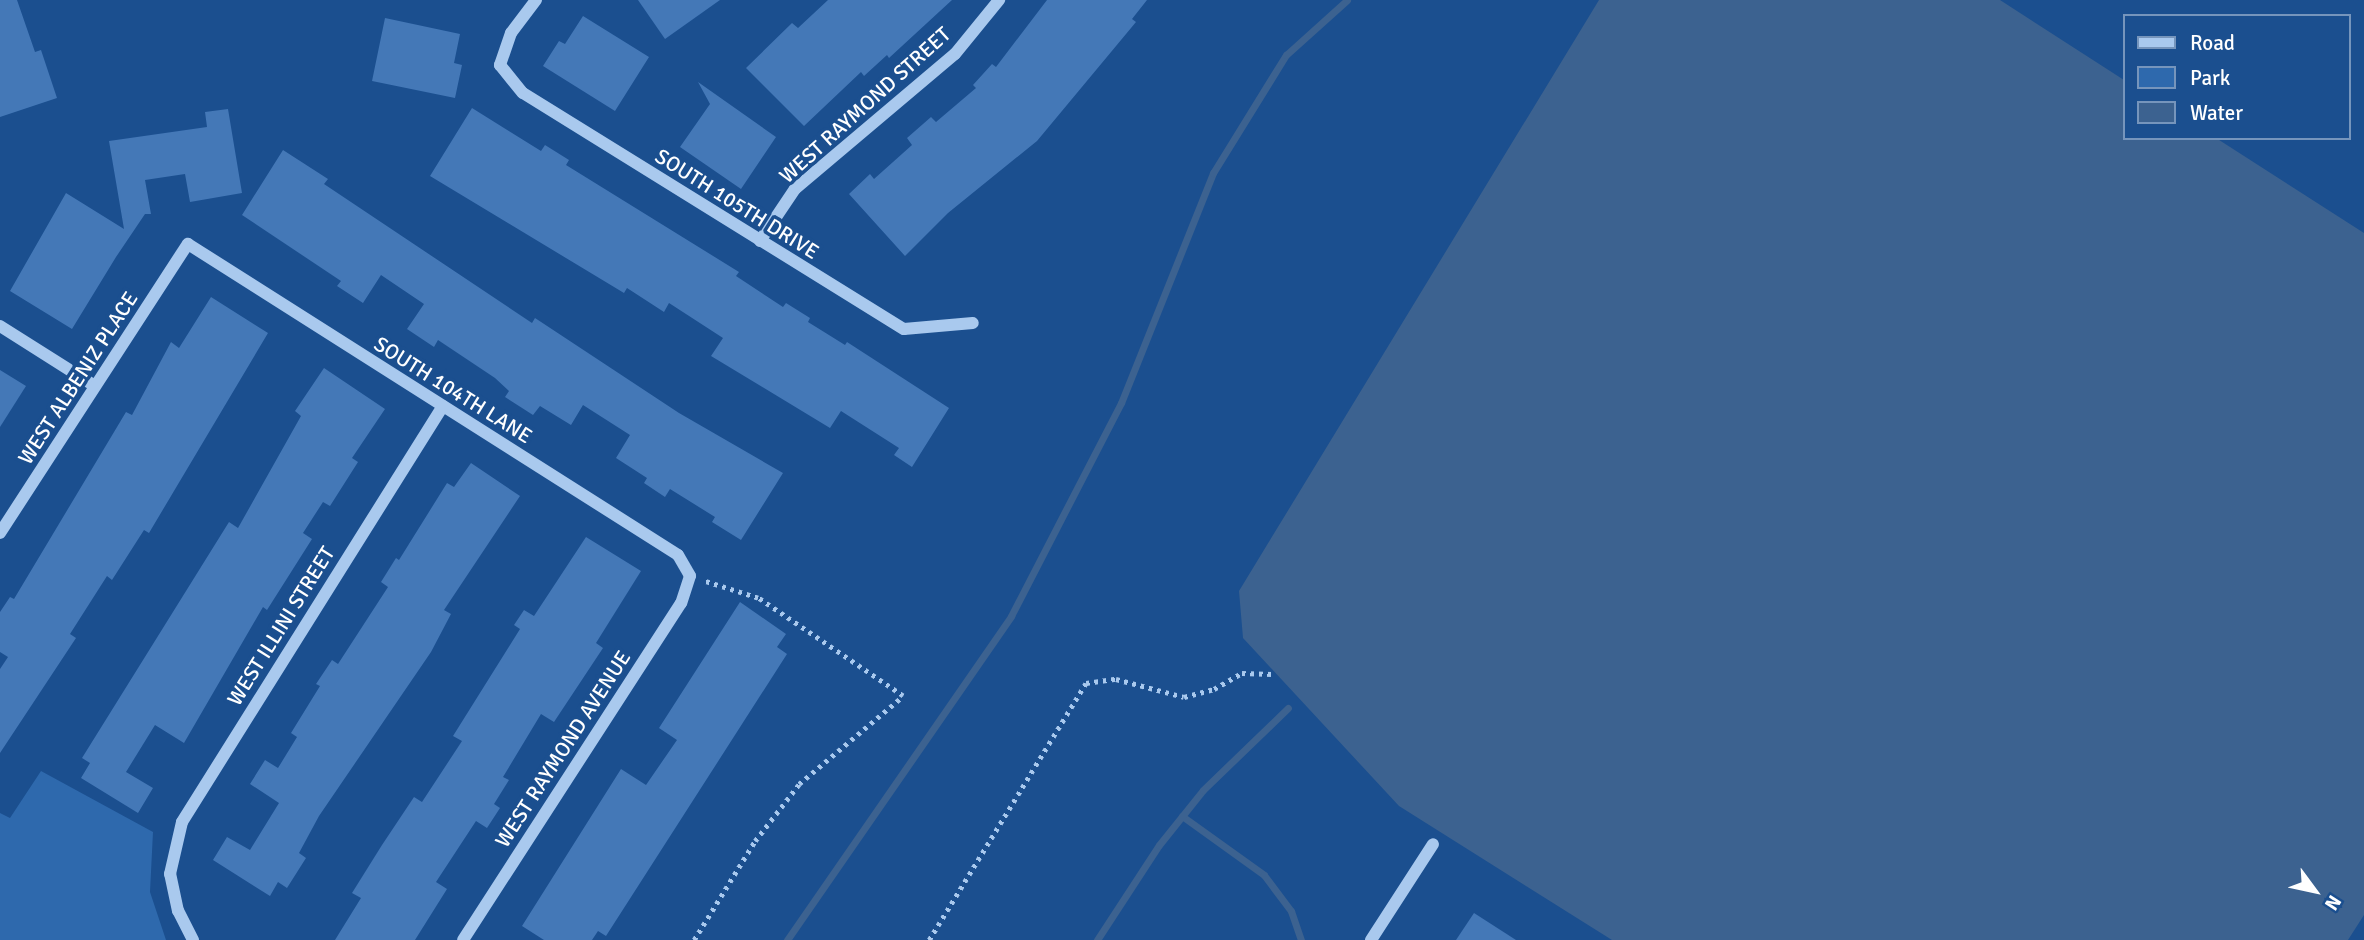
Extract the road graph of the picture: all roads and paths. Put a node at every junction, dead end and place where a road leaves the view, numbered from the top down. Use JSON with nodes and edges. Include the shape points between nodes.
{"nodes":[{"id":1,"x":537,"y":0,"type":"edge"},
{"id":2,"x":999,"y":0,"type":"edge"},
{"id":3,"x":760,"y":240,"type":"junction"},
{"id":4,"x":188,"y":244,"type":"joint"},
{"id":5,"x":973,"y":323,"type":"dead end"},
{"id":6,"x":0,"y":326,"type":"edge"},
{"id":7,"x":95,"y":386,"type":"junction"},
{"id":8,"x":443,"y":406,"type":"junction"},
{"id":9,"x":0,"y":533,"type":"edge"},
{"id":10,"x":690,"y":576,"type":"junction"},
{"id":11,"x":1273,"y":674,"type":"dead end"},
{"id":12,"x":1433,"y":844,"type":"dead end"},
{"id":13,"x":193,"y":940,"type":"edge"},
{"id":14,"x":463,"y":940,"type":"edge"},
{"id":15,"x":695,"y":940,"type":"edge"},
{"id":16,"x":929,"y":940,"type":"edge"},
{"id":17,"x":1371,"y":940,"type":"edge"}],
"edges":[{"from":1,"to":3,"type":"street","name":"SOUTH 105TH DRIVE","via":[[512,33],[500,65],[523,93]]},
{"from":2,"to":3,"type":"street","name":"WEST RAYMOND STREET","via":[[955,54],[796,189]]},
{"from":3,"to":5,"type":"street","name":"SOUTH 105TH DRIVE","via":[[904,329]]},
{"from":4,"to":7,"type":"street","name":"WEST ALBENIZ PLACE"},
{"from":4,"to":8,"type":"street","name":"SOUTH 104TH LANE"},
{"from":6,"to":7,"type":"street"},
{"from":7,"to":9,"type":"street","name":"WEST ALBENIZ PLACE"},
{"from":8,"to":10,"type":"street","name":"SOUTH 104TH LANE","via":[[678,555]]},
{"from":8,"to":13,"type":"street","name":"WEST ILLINI STREET","via":[[182,822],[170,874],[178,911]]},
{"from":10,"to":14,"type":"street","name":"WEST RAYMOND AVENUE","via":[[681,603]]},
{"from":10,"to":15,"type":"path","via":[[758,598],[903,696],[799,784],[755,841]]},
{"from":11,"to":16,"type":"path","via":[[1242,673],[1214,689],[1184,697],[1116,679],[1086,683]]},
{"from":12,"to":17,"type":"street"}]}
